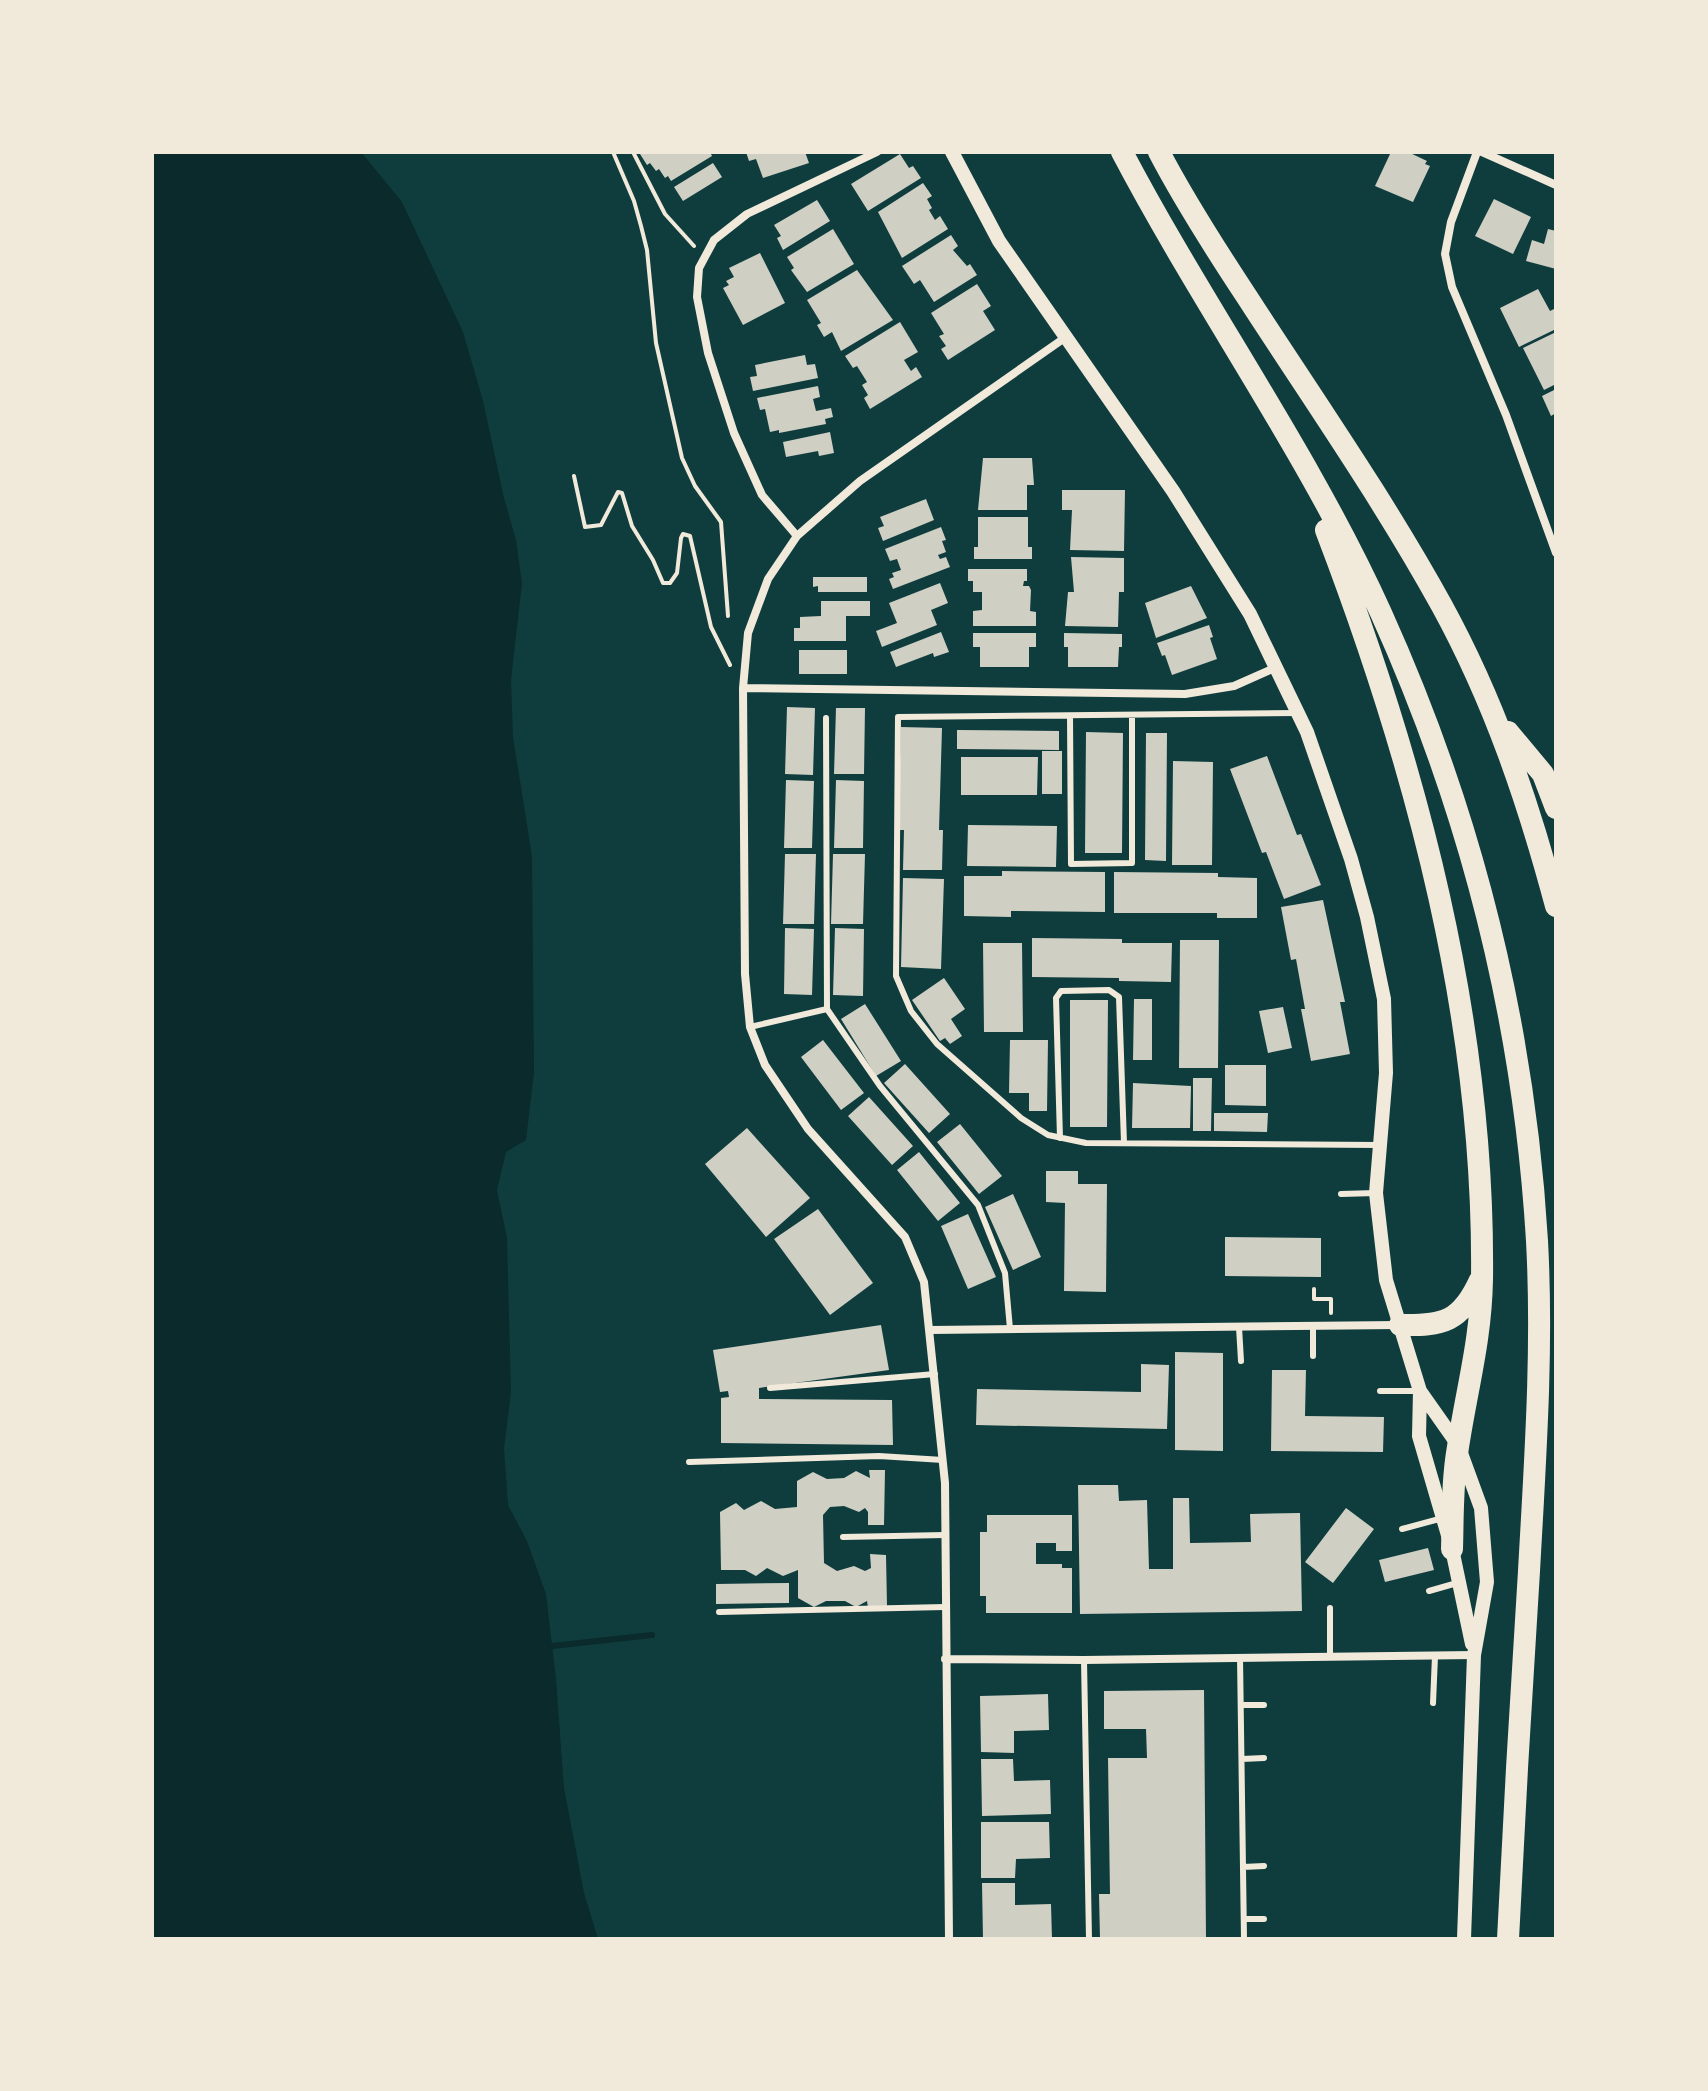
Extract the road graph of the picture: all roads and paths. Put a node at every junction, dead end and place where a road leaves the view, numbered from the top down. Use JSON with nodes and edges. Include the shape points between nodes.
{"nodes":[{"id":1,"x":613,"y":152,"type":"edge"},
{"id":2,"x":633,"y":152,"type":"edge"},
{"id":3,"x":877,"y":152,"type":"edge"},
{"id":4,"x":952,"y":152,"type":"edge"},
{"id":5,"x":1122,"y":152,"type":"edge"},
{"id":6,"x":1159,"y":152,"type":"edge"},
{"id":7,"x":1479,"y":152,"type":"edge"},
{"id":8,"x":1556,"y":185,"type":"edge"},
{"id":9,"x":698,"y":250,"type":"dead end"},
{"id":10,"x":1066,"y":337,"type":"junction"},
{"id":11,"x":1295,"y":446,"type":"junction"},
{"id":12,"x":574,"y":476,"type":"dead end"},
{"id":13,"x":797,"y":536,"type":"junction"},
{"id":14,"x":1556,"y":553,"type":"edge"},
{"id":15,"x":728,"y":616,"type":"dead end"},
{"id":16,"x":1277,"y":667,"type":"junction"},
{"id":17,"x":743,"y":688,"type":"junction"},
{"id":18,"x":1298,"y":713,"type":"junction"},
{"id":19,"x":1132,"y":715,"type":"junction"},
{"id":20,"x":1070,"y":716,"type":"junction"},
{"id":21,"x":826,"y":718,"type":"dead end"},
{"id":22,"x":1498,"y":720,"type":"junction"},
{"id":23,"x":1556,"y":808,"type":"edge"},
{"id":24,"x":1556,"y":906,"type":"edge"},
{"id":25,"x":827,"y":1009,"type":"junction"},
{"id":26,"x":750,"y":1027,"type":"junction"},
{"id":27,"x":1060,"y":1138,"type":"junction"},
{"id":28,"x":1124,"y":1143,"type":"junction"},
{"id":29,"x":1379,"y":1145,"type":"junction"},
{"id":30,"x":1376,"y":1193,"type":"junction"},
{"id":31,"x":1341,"y":1194,"type":"dead end"},
{"id":32,"x":1482,"y":1276,"type":"junction"},
{"id":33,"x":1314,"y":1289,"type":"dead end"},
{"id":34,"x":1400,"y":1325,"type":"junction"},
{"id":35,"x":1313,"y":1326,"type":"junction"},
{"id":36,"x":1331,"y":1326,"type":"junction"},
{"id":37,"x":1239,"y":1327,"type":"junction"},
{"id":38,"x":1010,"y":1329,"type":"junction"},
{"id":39,"x":931,"y":1330,"type":"junction"},
{"id":40,"x":1313,"y":1356,"type":"dead end"},
{"id":41,"x":1241,"y":1361,"type":"dead end"},
{"id":42,"x":935,"y":1374,"type":"junction"},
{"id":43,"x":770,"y":1388,"type":"dead end"},
{"id":44,"x":1380,"y":1391,"type":"dead end"},
{"id":45,"x":1420,"y":1391,"type":"junction"},
{"id":46,"x":1458,"y":1445,"type":"junction"},
{"id":47,"x":943,"y":1460,"type":"junction"},
{"id":48,"x":689,"y":1462,"type":"dead end"},
{"id":49,"x":1443,"y":1518,"type":"junction"},
{"id":50,"x":1402,"y":1529,"type":"dead end"},
{"id":51,"x":945,"y":1535,"type":"junction"},
{"id":52,"x":843,"y":1537,"type":"dead end"},
{"id":53,"x":1452,"y":1549,"type":"junction"},
{"id":54,"x":1460,"y":1582,"type":"junction"},
{"id":55,"x":1429,"y":1591,"type":"dead end"},
{"id":56,"x":945,"y":1607,"type":"junction"},
{"id":57,"x":1330,"y":1608,"type":"dead end"},
{"id":58,"x":719,"y":1612,"type":"dead end"},
{"id":59,"x":1474,"y":1655,"type":"junction"},
{"id":60,"x":1435,"y":1656,"type":"junction"},
{"id":61,"x":1240,"y":1657,"type":"junction"},
{"id":62,"x":1330,"y":1657,"type":"junction"},
{"id":63,"x":945,"y":1659,"type":"junction"},
{"id":64,"x":1084,"y":1660,"type":"junction"},
{"id":65,"x":1433,"y":1703,"type":"dead end"},
{"id":66,"x":1241,"y":1705,"type":"junction"},
{"id":67,"x":1264,"y":1705,"type":"dead end"},
{"id":68,"x":1264,"y":1758,"type":"dead end"},
{"id":69,"x":1242,"y":1759,"type":"junction"},
{"id":70,"x":1264,"y":1866,"type":"dead end"},
{"id":71,"x":1243,"y":1867,"type":"junction"},
{"id":72,"x":1244,"y":1919,"type":"junction"},
{"id":73,"x":1264,"y":1919,"type":"dead end"},
{"id":74,"x":949,"y":1939,"type":"edge"},
{"id":75,"x":1089,"y":1939,"type":"edge"},
{"id":76,"x":1244,"y":1939,"type":"edge"},
{"id":77,"x":1464,"y":1939,"type":"edge"},
{"id":78,"x":1508,"y":1939,"type":"edge"}],
"edges":[{"from":1,"to":15,"type":"path","via":[[647,250],[656,343],[682,458],[721,522]]},
{"from":2,"to":9,"type":"path","via":[[665,214]]},
{"from":3,"to":13,"type":"street","via":[[747,214],[714,240],[699,268],[697,297],[708,353],[734,433],[762,495]]},
{"from":4,"to":10,"type":"street","via":[[999,241]]},
{"from":5,"to":11,"type":"highway"},
{"from":6,"to":22,"type":"highway","via":[[1196,219],[1414,556]]},
{"from":7,"to":8,"type":"street"},
{"from":7,"to":14,"type":"street","via":[[1451,222],[1445,254],[1452,287]]},
{"from":10,"to":13,"type":"street","via":[[860,481]]},
{"from":10,"to":16,"type":"street","via":[[1212,550]]},
{"from":11,"to":32,"type":"highway","via":[[1389,704],[1439,899],[1476,1124]]},
{"from":11,"to":78,"type":"highway","via":[[1381,613],[1450,787],[1497,953],[1521,1082],[1537,1244],[1539,1336]]},
{"from":12,"to":17,"type":"path","via":[[585,527],[601,525],[614,497],[622,493],[632,526],[663,583],[670,583],[677,573],[681,538],[690,536],[714,635]]},
{"from":13,"to":17,"type":"street","via":[[768,579],[748,633]]},
{"from":16,"to":17,"type":"street","via":[[1234,686],[1185,694]]},
{"from":16,"to":18,"type":"street"},
{"from":17,"to":26,"type":"street"},
{"from":18,"to":19,"type":"lane"},
{"from":18,"to":29,"type":"street","via":[[1347,846],[1378,965],[1387,1037]]},
{"from":19,"to":20,"type":"lane"},
{"from":19,"to":20,"type":"lane","via":[[1132,863],[1071,864]]},
{"from":20,"to":27,"type":"lane","via":[[898,717],[896,976],[911,1011],[937,1044],[1021,1118]]},
{"from":21,"to":25,"type":"lane"},
{"from":22,"to":23,"type":"highway","via":[[1543,774]]},
{"from":22,"to":24,"type":"highway"},
{"from":25,"to":26,"type":"lane"},
{"from":25,"to":38,"type":"lane","via":[[880,1086],[978,1205],[1005,1273]]},
{"from":26,"to":39,"type":"street","via":[[765,1065],[808,1129],[905,1237],[924,1282]]},
{"from":27,"to":28,"type":"lane"},
{"from":27,"to":28,"type":"lane","via":[[1056,998],[1061,991],[1109,990],[1119,997]]},
{"from":28,"to":29,"type":"lane"},
{"from":29,"to":30,"type":"street"},
{"from":30,"to":31,"type":"lane"},
{"from":30,"to":34,"type":"street","via":[[1386,1280]]},
{"from":32,"to":34,"type":"highway","via":[[1466,1307],[1453,1318],[1439,1324]]},
{"from":32,"to":46,"type":"highway","via":[[1476,1360]]},
{"from":33,"to":36,"type":"path","via":[[1314,1299],[1331,1299]]},
{"from":34,"to":36,"type":"street"},
{"from":34,"to":45,"type":"street"},
{"from":35,"to":36,"type":"street"},
{"from":35,"to":37,"type":"street"},
{"from":35,"to":40,"type":"lane"},
{"from":37,"to":38,"type":"street"},
{"from":37,"to":41,"type":"lane"},
{"from":38,"to":39,"type":"street"},
{"from":39,"to":42,"type":"street"},
{"from":42,"to":43,"type":"lane"},
{"from":42,"to":47,"type":"street"},
{"from":44,"to":45,"type":"lane"},
{"from":45,"to":46,"type":"street"},
{"from":45,"to":49,"type":"street","via":[[1419,1436]]},
{"from":46,"to":53,"type":"highway"},
{"from":46,"to":59,"type":"street","via":[[1481,1508],[1487,1582]]},
{"from":47,"to":48,"type":"lane","via":[[879,1456]]},
{"from":47,"to":51,"type":"street"},
{"from":49,"to":50,"type":"lane"},
{"from":49,"to":53,"type":"street"},
{"from":51,"to":52,"type":"lane"},
{"from":51,"to":56,"type":"street"},
{"from":53,"to":54,"type":"street"},
{"from":54,"to":55,"type":"lane"},
{"from":54,"to":59,"type":"street"},
{"from":56,"to":58,"type":"lane"},
{"from":56,"to":63,"type":"street"},
{"from":57,"to":62,"type":"lane"},
{"from":59,"to":60,"type":"street"},
{"from":59,"to":77,"type":"street"},
{"from":60,"to":62,"type":"street"},
{"from":60,"to":65,"type":"lane"},
{"from":61,"to":62,"type":"street"},
{"from":61,"to":64,"type":"street"},
{"from":61,"to":66,"type":"lane"},
{"from":63,"to":64,"type":"street"},
{"from":63,"to":74,"type":"street"},
{"from":64,"to":75,"type":"lane"},
{"from":66,"to":67,"type":"lane"},
{"from":66,"to":69,"type":"lane"},
{"from":68,"to":69,"type":"lane"},
{"from":69,"to":71,"type":"lane"},
{"from":70,"to":71,"type":"lane"},
{"from":71,"to":72,"type":"lane"},
{"from":72,"to":73,"type":"lane"},
{"from":72,"to":76,"type":"lane"}]}
